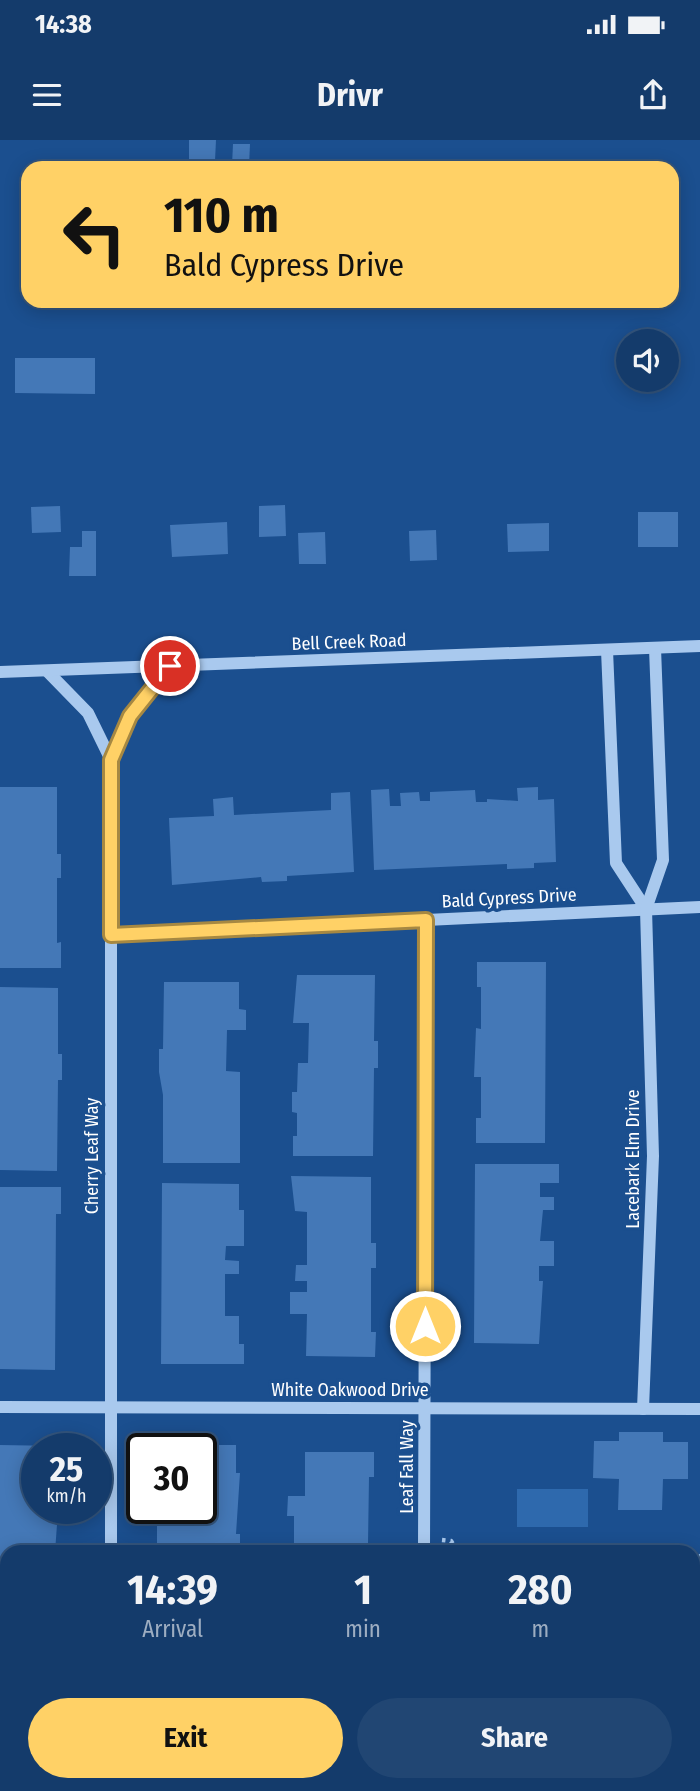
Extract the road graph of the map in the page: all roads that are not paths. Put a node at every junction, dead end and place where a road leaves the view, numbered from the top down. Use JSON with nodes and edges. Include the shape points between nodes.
{"nodes":[{"id":1,"x":700,"y":646,"type":"edge"},
{"id":2,"x":655,"y":648,"type":"junction"},
{"id":3,"x":607,"y":650,"type":"junction"},
{"id":4,"x":170,"y":666,"type":"junction"},
{"id":5,"x":47,"y":671,"type":"junction"},
{"id":6,"x":0,"y":672,"type":"edge"},
{"id":7,"x":111,"y":760,"type":"junction"},
{"id":8,"x":700,"y":907,"type":"edge"},
{"id":9,"x":646,"y":909,"type":"junction"},
{"id":10,"x":426,"y":920,"type":"junction"},
{"id":11,"x":111,"y":935,"type":"junction"},
{"id":12,"x":0,"y":1407,"type":"edge"},
{"id":13,"x":110,"y":1407,"type":"junction"},
{"id":14,"x":425,"y":1407,"type":"junction"},
{"id":15,"x":643,"y":1409,"type":"junction"},
{"id":16,"x":700,"y":1409,"type":"edge"},
{"id":17,"x":111,"y":1545,"type":"edge"},
{"id":18,"x":424,"y":1545,"type":"edge"}],
"edges":[{"from":1,"to":2,"type":"street","name":"Bell Creek Road"},
{"from":2,"to":3,"type":"street","name":"Bell Creek Road"},
{"from":2,"to":9,"type":"street","name":"Lacebark Elm Drive","via":[[663,860]]},
{"from":3,"to":4,"type":"street","name":"Bell Creek Road"},
{"from":3,"to":9,"type":"street","via":[[617,863]]},
{"from":4,"to":5,"type":"street","name":"Bell Creek Road"},
{"from":4,"to":7,"type":"street","name":"Cherry Leaf Way","via":[[130,716]]},
{"from":5,"to":6,"type":"street","name":"Bell Creek Road"},
{"from":5,"to":7,"type":"street","name":"Cherry Leaf Way","via":[[88,713]]},
{"from":7,"to":11,"type":"street","name":"Cherry Leaf Way"},
{"from":8,"to":9,"type":"street","name":"Bald Cypress Drive"},
{"from":9,"to":10,"type":"street","name":"Bald Cypress Drive"},
{"from":9,"to":15,"type":"street","name":"Lacebark Elm Drive","via":[[653,1156]]},
{"from":10,"to":11,"type":"street","name":"Bald Cypress Drive"},
{"from":10,"to":14,"type":"street","name":"Leaf Fall Way"},
{"from":11,"to":13,"type":"street","name":"Cherry Leaf Way"},
{"from":12,"to":13,"type":"street","name":"White Oakwood Drive"},
{"from":13,"to":14,"type":"street","name":"White Oakwood Drive"},
{"from":13,"to":17,"type":"street","name":"Cherry Leaf Way"},
{"from":14,"to":15,"type":"street","name":"White Oakwood Drive"},
{"from":14,"to":18,"type":"street","name":"Leaf Fall Way"},
{"from":15,"to":16,"type":"street","name":"White Oakwood Drive"}]}
